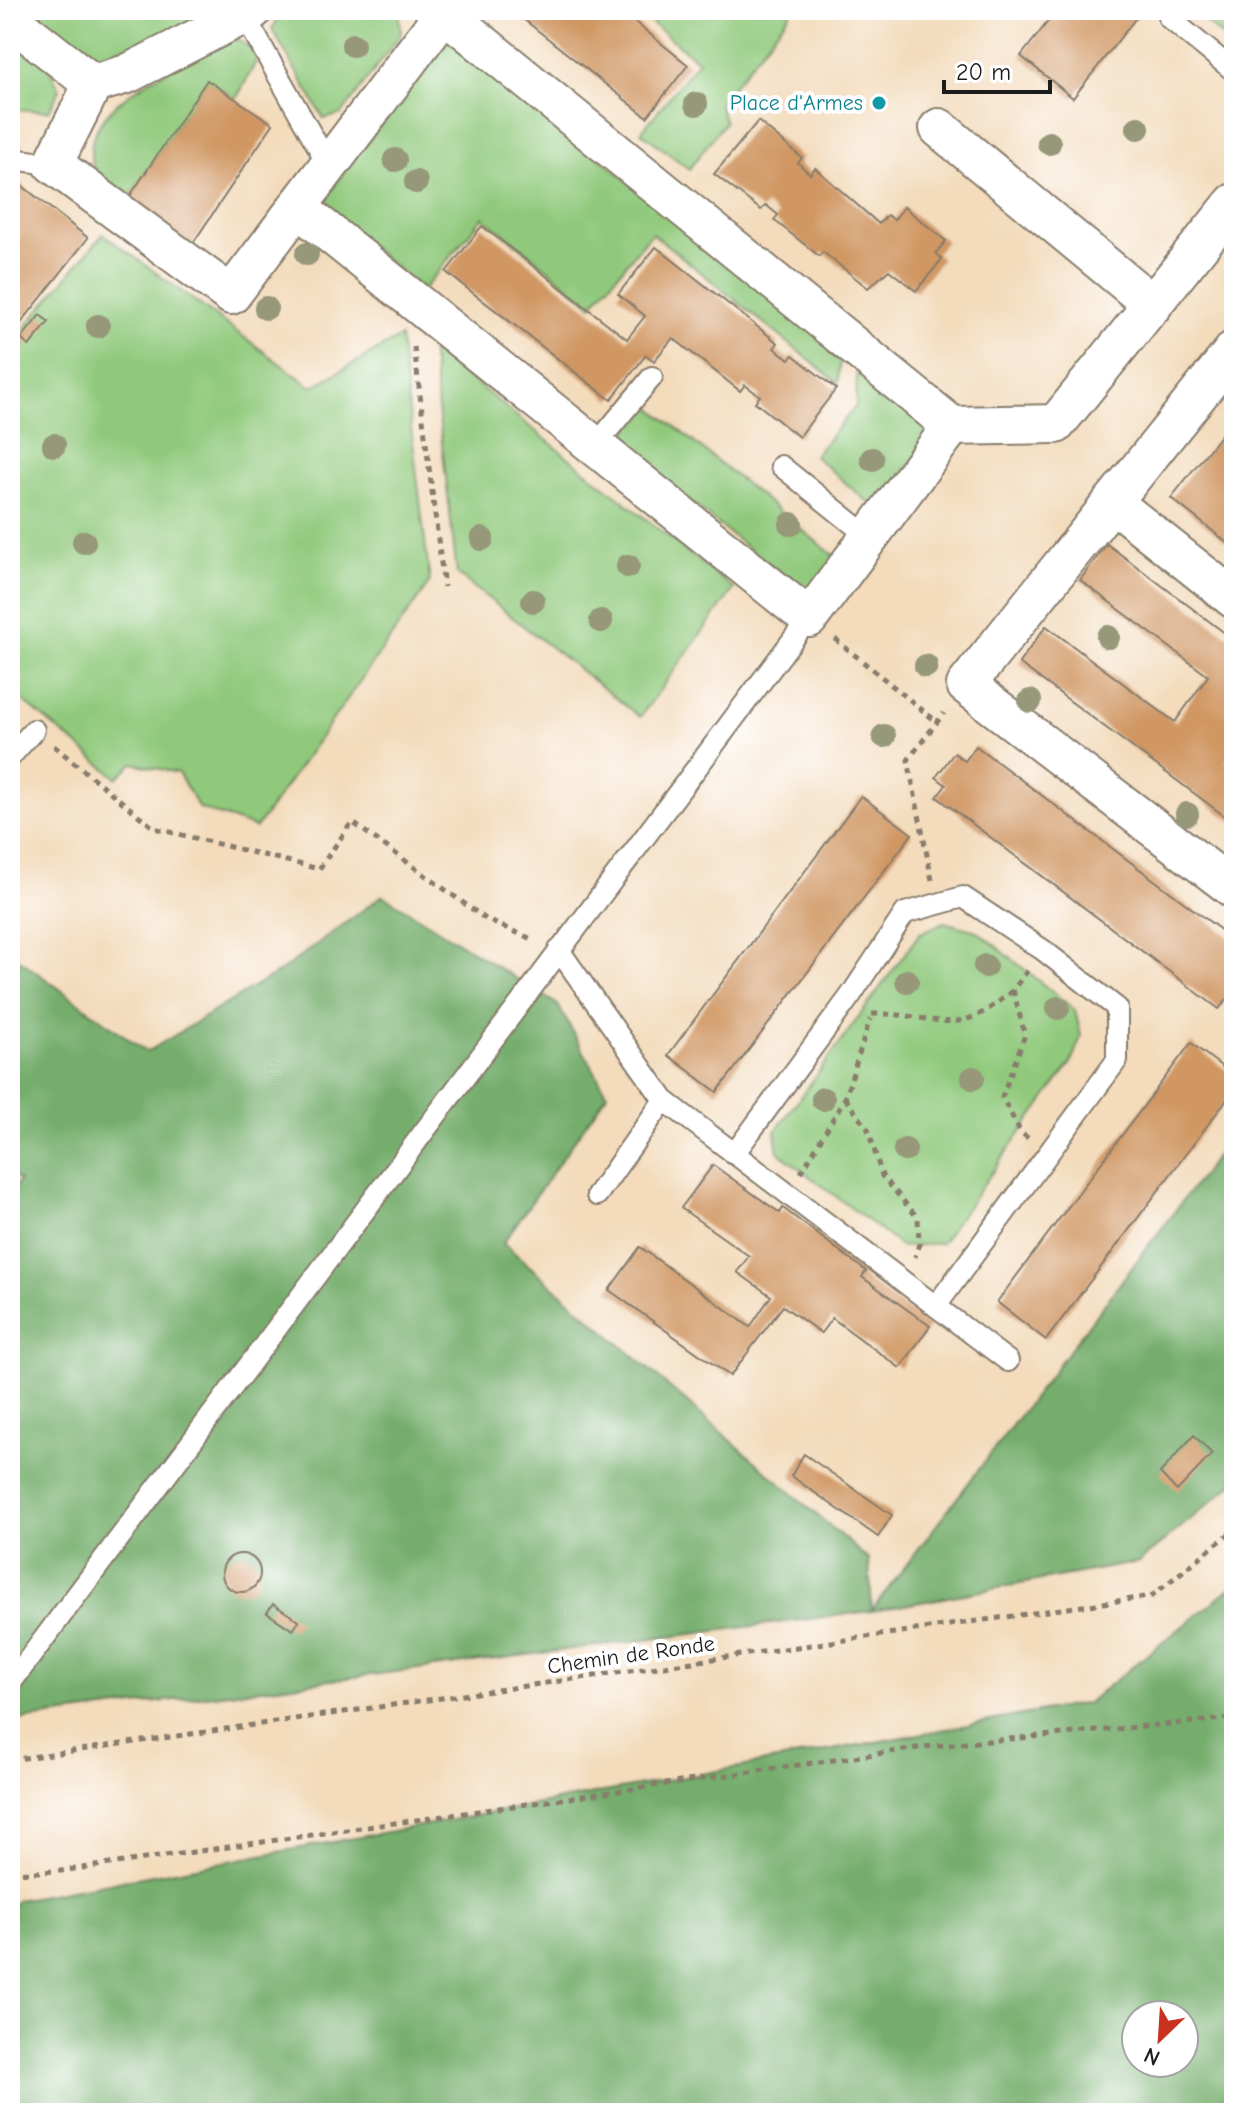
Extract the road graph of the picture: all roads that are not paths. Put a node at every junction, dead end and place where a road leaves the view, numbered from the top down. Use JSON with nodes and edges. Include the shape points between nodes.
{"nodes":[{"id":1,"x":1176,"y":10,"type":"edge"},
{"id":2,"x":442,"y":11,"type":"edge"},
{"id":3,"x":249,"y":12,"type":"edge"},
{"id":4,"x":10,"y":19,"type":"edge"},
{"id":5,"x":1234,"y":71,"type":"edge"},
{"id":6,"x":93,"y":84,"type":"junction"},
{"id":7,"x":939,"y":128,"type":"dead end"},
{"id":8,"x":10,"y":159,"type":"edge"},
{"id":9,"x":53,"y":164,"type":"junction"},
{"id":10,"x":329,"y":166,"type":"junction"},
{"id":11,"x":297,"y":207,"type":"junction"},
{"id":12,"x":1229,"y":220,"type":"edge"},
{"id":13,"x":1153,"y":305,"type":"junction"},
{"id":14,"x":1234,"y":350,"type":"edge"},
{"id":15,"x":652,"y":377,"type":"dead end"},
{"id":16,"x":952,"y":426,"type":"junction"},
{"id":17,"x":595,"y":446,"type":"junction"},
{"id":18,"x":781,"y":466,"type":"dead end"},
{"id":19,"x":1112,"y":502,"type":"junction"},
{"id":20,"x":869,"y":537,"type":"junction"},
{"id":21,"x":1234,"y":599,"type":"edge"},
{"id":22,"x":809,"y":618,"type":"junction"},
{"id":23,"x":34,"y":730,"type":"road end"},
{"id":24,"x":10,"y":757,"type":"edge"},
{"id":25,"x":1234,"y":889,"type":"edge"},
{"id":26,"x":559,"y":950,"type":"junction"},
{"id":27,"x":664,"y":1100,"type":"junction"},
{"id":28,"x":734,"y":1154,"type":"junction"},
{"id":29,"x":597,"y":1195,"type":"dead end"},
{"id":30,"x":936,"y":1306,"type":"junction"},
{"id":31,"x":1008,"y":1361,"type":"dead end"},
{"id":32,"x":10,"y":1684,"type":"edge"}],
"edges":[{"from":1,"to":5,"type":"lane","via":[[1169,18]]},
{"from":2,"to":10,"type":"street"},
{"from":2,"to":16,"type":"street"},
{"from":3,"to":6,"type":"street","via":[[127,74]]},
{"from":3,"to":10,"type":"lane"},
{"from":4,"to":6,"type":"street"},
{"from":6,"to":9,"type":"street"},
{"from":7,"to":13,"type":"street"},
{"from":8,"to":9,"type":"lane"},
{"from":9,"to":11,"type":"street","via":[[231,295]]},
{"from":10,"to":11,"type":"street"},
{"from":11,"to":17,"type":"street"},
{"from":12,"to":13,"type":"street"},
{"from":13,"to":16,"type":"street","via":[[1056,424]]},
{"from":14,"to":19,"type":"street"},
{"from":15,"to":17,"type":"lane"},
{"from":16,"to":20,"type":"street"},
{"from":17,"to":22,"type":"street"},
{"from":18,"to":20,"type":"lane"},
{"from":19,"to":21,"type":"street"},
{"from":19,"to":25,"type":"street","via":[[966,685]]},
{"from":20,"to":22,"type":"street"},
{"from":22,"to":26,"type":"lane"},
{"from":23,"to":24,"type":"lane"},
{"from":26,"to":27,"type":"lane"},
{"from":26,"to":32,"type":"lane"},
{"from":27,"to":28,"type":"lane"},
{"from":27,"to":29,"type":"lane"},
{"from":28,"to":30,"type":"lane"},
{"from":28,"to":30,"type":"lane","via":[[905,913],[963,897],[1043,950],[1117,1008],[1117,1060]]},
{"from":30,"to":31,"type":"lane"}]}
